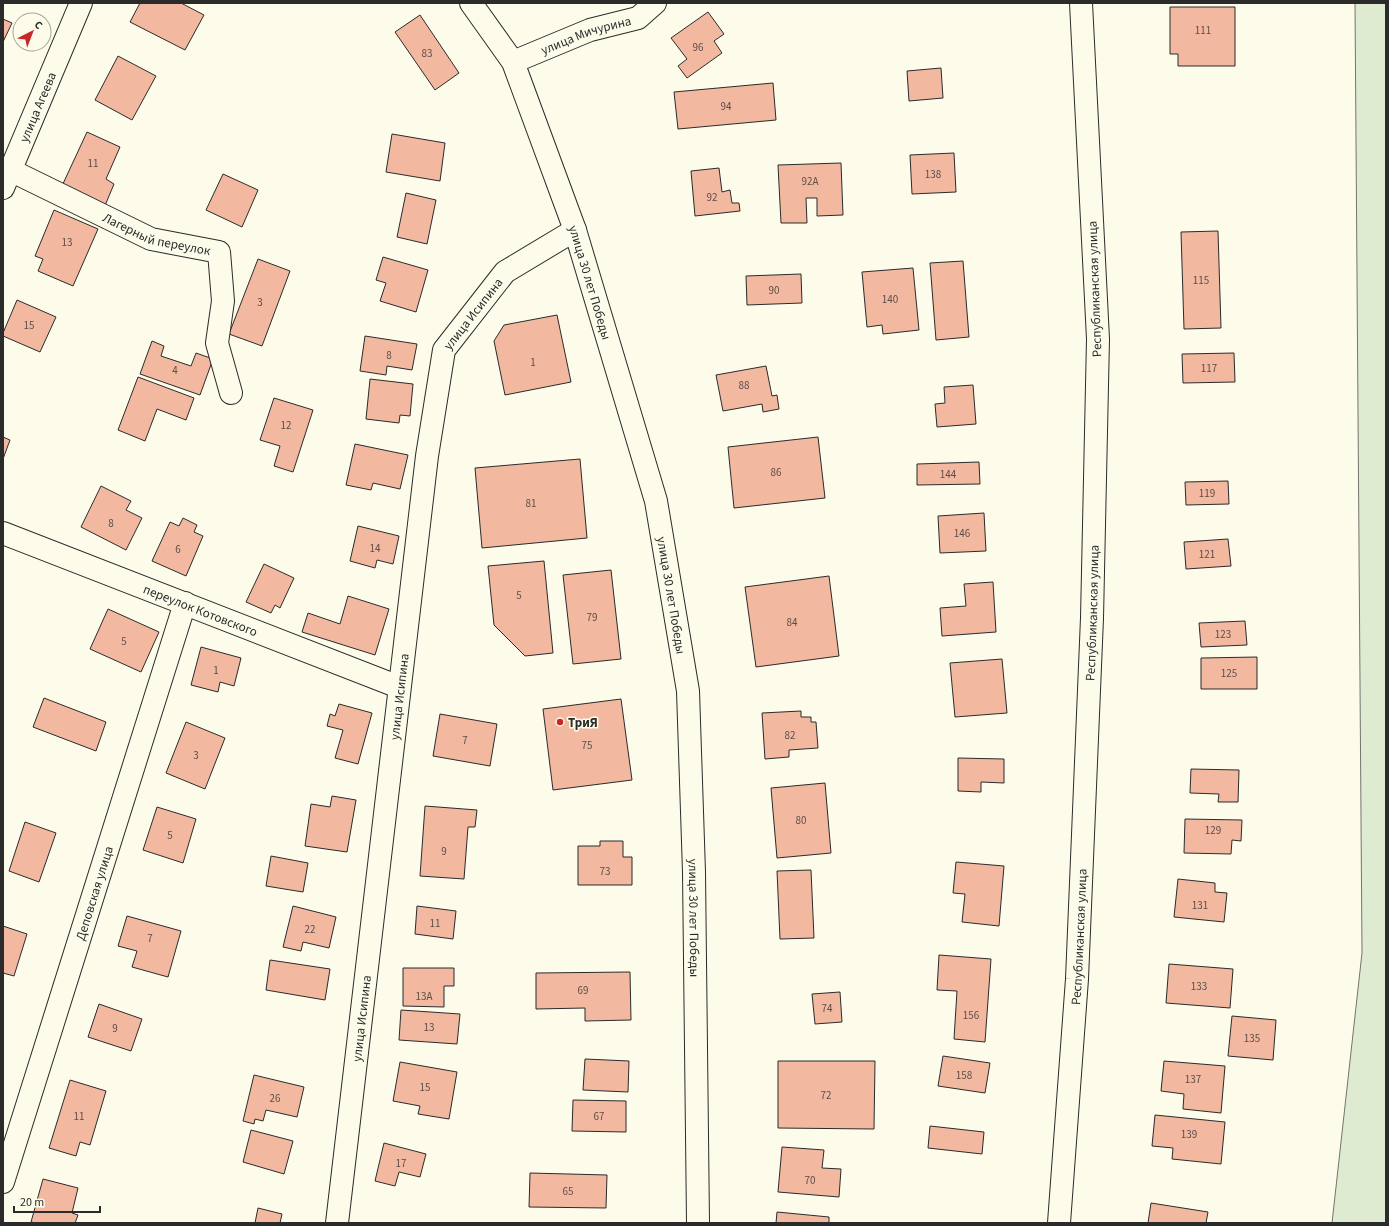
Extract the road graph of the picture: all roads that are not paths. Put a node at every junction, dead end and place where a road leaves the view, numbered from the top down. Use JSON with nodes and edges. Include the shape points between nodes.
{"nodes":[{"id":1,"x":81,"y":3,"type":"edge"},
{"id":2,"x":471,"y":3,"type":"edge"},
{"id":3,"x":655,"y":3,"type":"edge"},
{"id":4,"x":1081,"y":3,"type":"edge"},
{"id":5,"x":513,"y":62,"type":"junction"},
{"id":6,"x":7,"y":179,"type":"edge"},
{"id":7,"x":575,"y":230,"type":"junction"},
{"id":8,"x":231,"y":393,"type":"dead end"},
{"id":9,"x":3,"y":533,"type":"edge"},
{"id":10,"x":185,"y":604,"type":"junction"},
{"id":11,"x":399,"y":686,"type":"junction"},
{"id":12,"x":3,"y":1182,"type":"edge"},
{"id":13,"x":337,"y":1223,"type":"edge"},
{"id":14,"x":698,"y":1223,"type":"edge"},
{"id":15,"x":1059,"y":1223,"type":"edge"}],
"edges":[{"from":1,"to":6,"type":"street","name":"улица Агеева"},
{"from":2,"to":5,"type":"street","name":"улица 30 лет Победы"},
{"from":3,"to":5,"type":"street","name":"улица Мичурина","via":[[638,18],[590,30]]},
{"from":4,"to":15,"type":"street","name":"Республиканская улица","via":[[1098,347],[1092,618],[1078,963]]},
{"from":5,"to":7,"type":"street","name":"улица 30 лет Победы"},
{"from":6,"to":8,"type":"street","name":"Лагерный переулок","via":[[151,239],[219,252],[223,301],[217,343]]},
{"from":7,"to":11,"type":"street","name":"улица Исипина","via":[[505,272],[444,350],[427,456]]},
{"from":7,"to":14,"type":"street","name":"улица 30 лет Победы","via":[[656,501],[688,691],[694,872]]},
{"from":9,"to":10,"type":"street","name":"переулок Котовского"},
{"from":10,"to":11,"type":"street","name":"переулок Котовского"},
{"from":10,"to":12,"type":"street","name":"Деповская улица"},
{"from":11,"to":13,"type":"street","name":"улица Исипина"}]}
